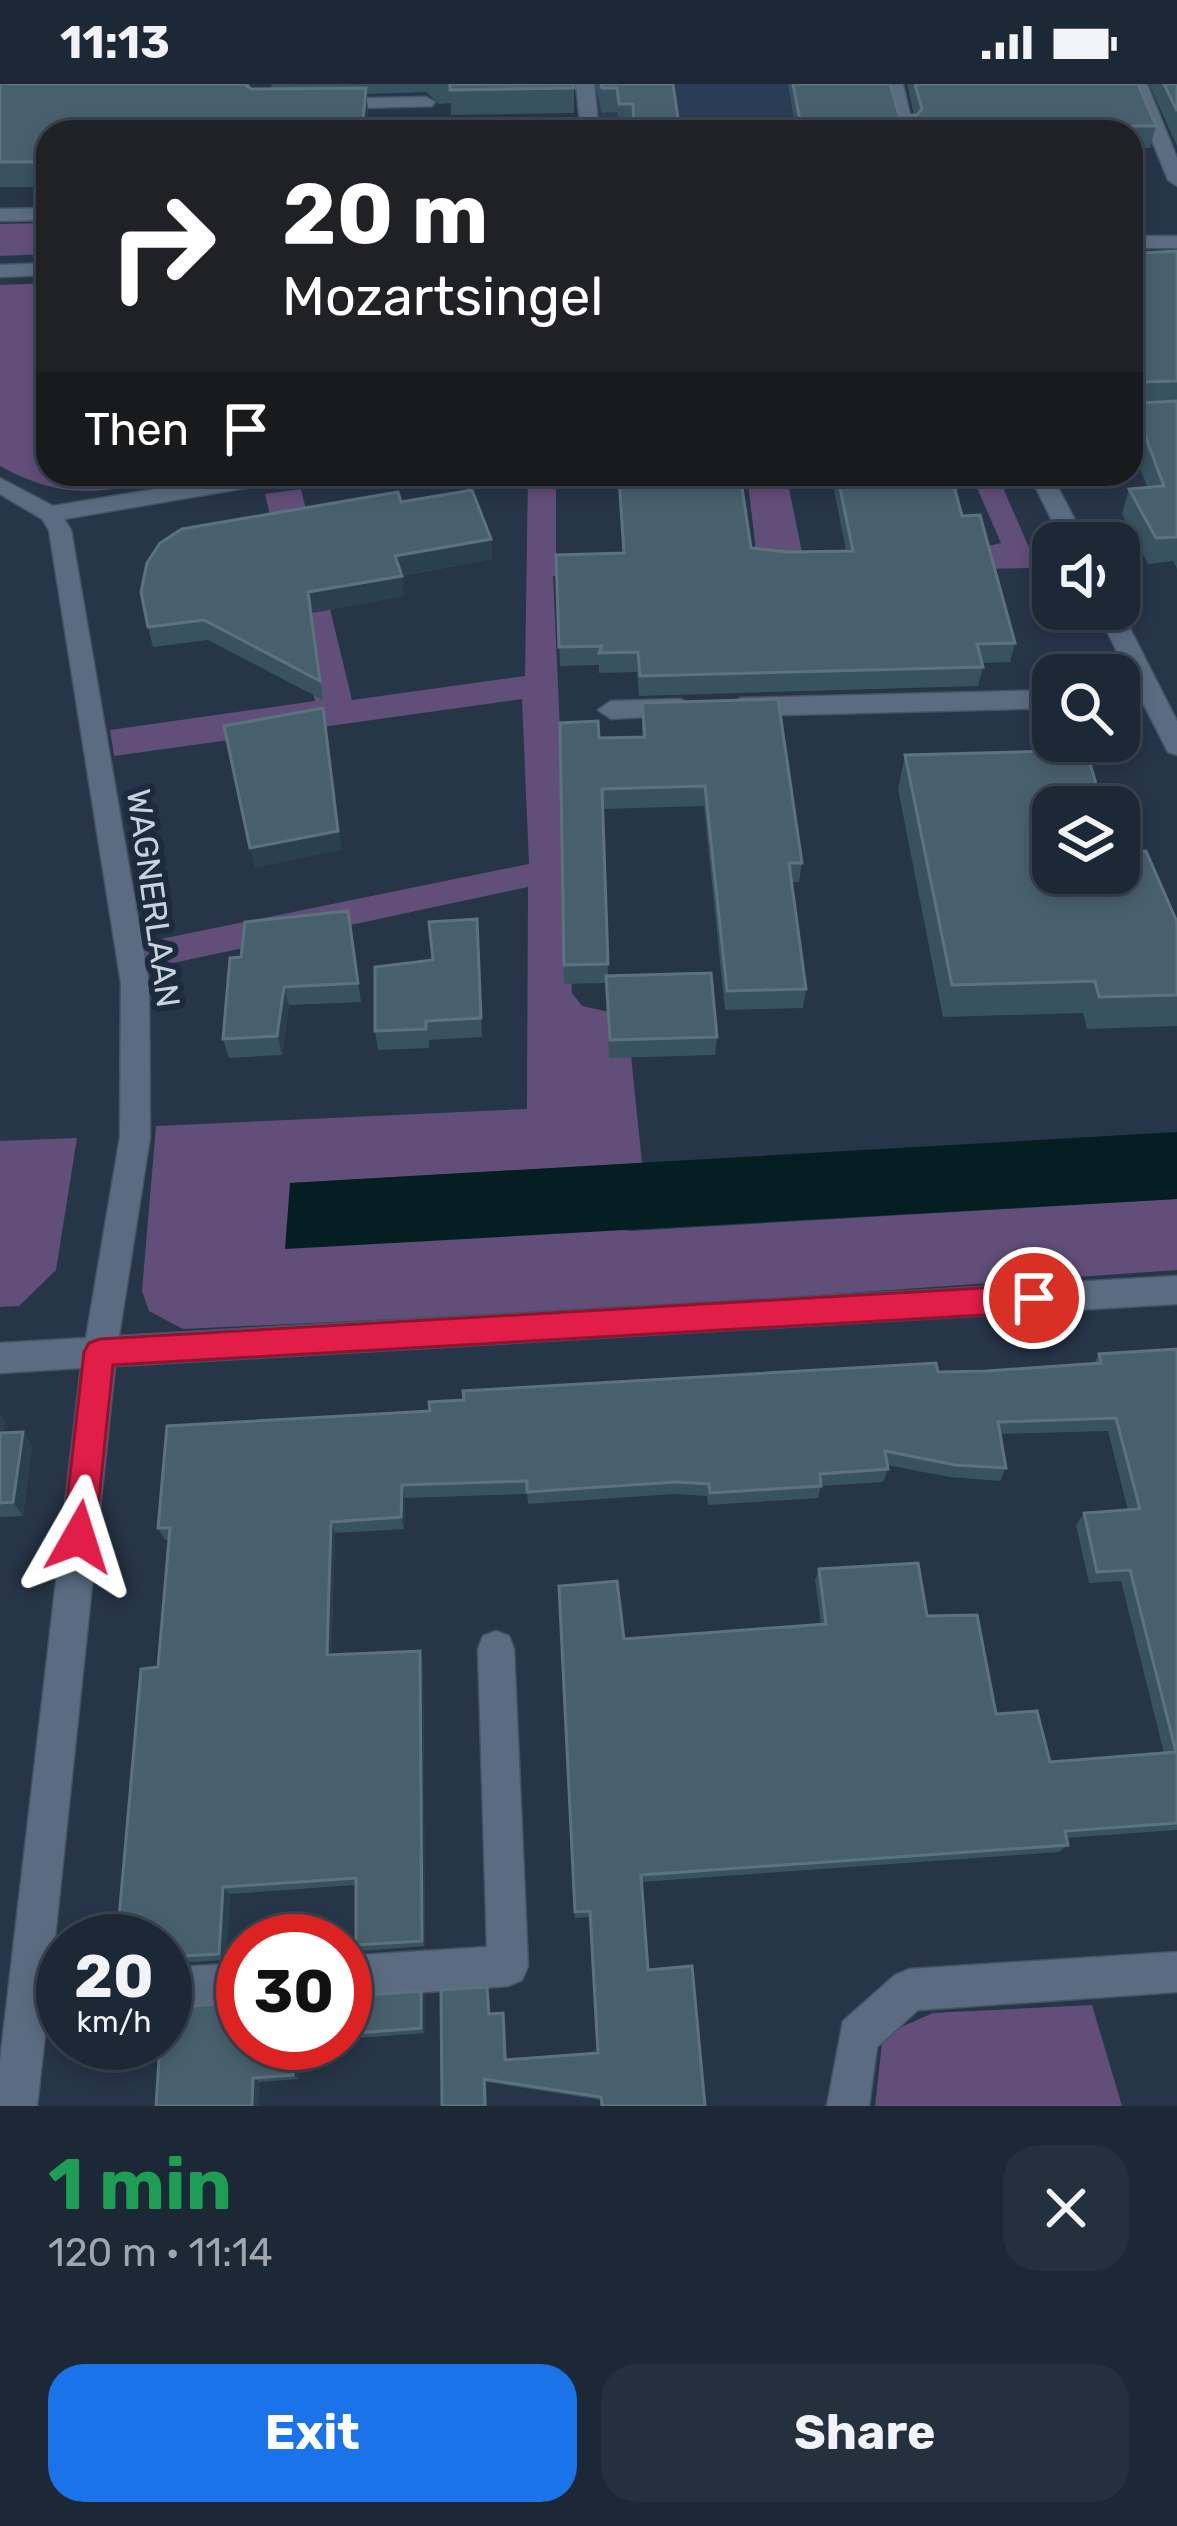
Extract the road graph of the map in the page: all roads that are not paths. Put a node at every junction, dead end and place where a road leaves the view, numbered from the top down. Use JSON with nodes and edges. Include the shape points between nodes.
{"nodes":[{"id":1,"x":585,"y":84,"type":"edge"},
{"id":2,"x":893,"y":84,"type":"edge"},
{"id":3,"x":1138,"y":84,"type":"edge"},
{"id":4,"x":426,"y":93,"type":"edge"},
{"id":5,"x":303,"y":104,"type":"edge"},
{"id":6,"x":589,"y":120,"type":"edge"},
{"id":7,"x":902,"y":120,"type":"edge"},
{"id":8,"x":1177,"y":180,"type":"edge"},
{"id":9,"x":36,"y":214,"type":"edge"},
{"id":10,"x":0,"y":215,"type":"edge"},
{"id":11,"x":1143,"y":242,"type":"edge"},
{"id":12,"x":1177,"y":242,"type":"edge"},
{"id":13,"x":36,"y":270,"type":"edge"},
{"id":14,"x":0,"y":271,"type":"edge"},
{"id":15,"x":0,"y":485,"type":"edge"},
{"id":16,"x":215,"y":486,"type":"edge"},
{"id":17,"x":1046,"y":486,"type":"edge"},
{"id":18,"x":50,"y":514,"type":"junction"},
{"id":19,"x":1064,"y":522,"type":"edge"},
{"id":20,"x":1119,"y":630,"type":"edge"},
{"id":21,"x":1140,"y":696,"type":"edge"},
{"id":22,"x":1152,"y":696,"type":"junction"},
{"id":23,"x":1032,"y":700,"type":"edge"},
{"id":24,"x":611,"y":710,"type":"dead end"},
{"id":25,"x":1177,"y":746,"type":"edge"},
{"id":26,"x":1177,"y":1290,"type":"edge"},
{"id":27,"x":100,"y":1352,"type":"junction"},
{"id":28,"x":0,"y":1358,"type":"edge"},
{"id":29,"x":496,"y":1649,"type":"dead end"},
{"id":30,"x":53,"y":1914,"type":"edge"},
{"id":31,"x":1177,"y":1972,"type":"edge"},
{"id":32,"x":372,"y":1975,"type":"edge"},
{"id":33,"x":36,"y":2015,"type":"edge"},
{"id":34,"x":11,"y":2059,"type":"edge"},
{"id":35,"x":16,"y":2106,"type":"edge"},
{"id":36,"x":848,"y":2106,"type":"edge"}],
"edges":[{"from":1,"to":6,"type":"street"},
{"from":2,"to":7,"type":"street"},
{"from":3,"to":8,"type":"street"},
{"from":4,"to":5,"type":"street"},
{"from":9,"to":10,"type":"street"},
{"from":11,"to":12,"type":"street"},
{"from":13,"to":14,"type":"street"},
{"from":15,"to":18,"type":"street"},
{"from":16,"to":18,"type":"street"},
{"from":17,"to":19,"type":"street"},
{"from":18,"to":27,"type":"street","name":"WAGNERLAAN","via":[[60,530],[135,983],[135,1137]]},
{"from":20,"to":22,"type":"street"},
{"from":21,"to":22,"type":"street"},
{"from":22,"to":25,"type":"street"},
{"from":23,"to":24,"type":"street"},
{"from":26,"to":27,"type":"street"},
{"from":27,"to":28,"type":"street"},
{"from":27,"to":30,"type":"street","name":"WAGNERLAAN"},
{"from":29,"to":32,"type":"street","via":[[508,1966]]},
{"from":31,"to":36,"type":"street","via":[[910,1990],[858,2036]]},
{"from":33,"to":34,"type":"street","name":"WAGNERLAAN"},
{"from":34,"to":35,"type":"street","name":"WAGNERLAAN"}]}
